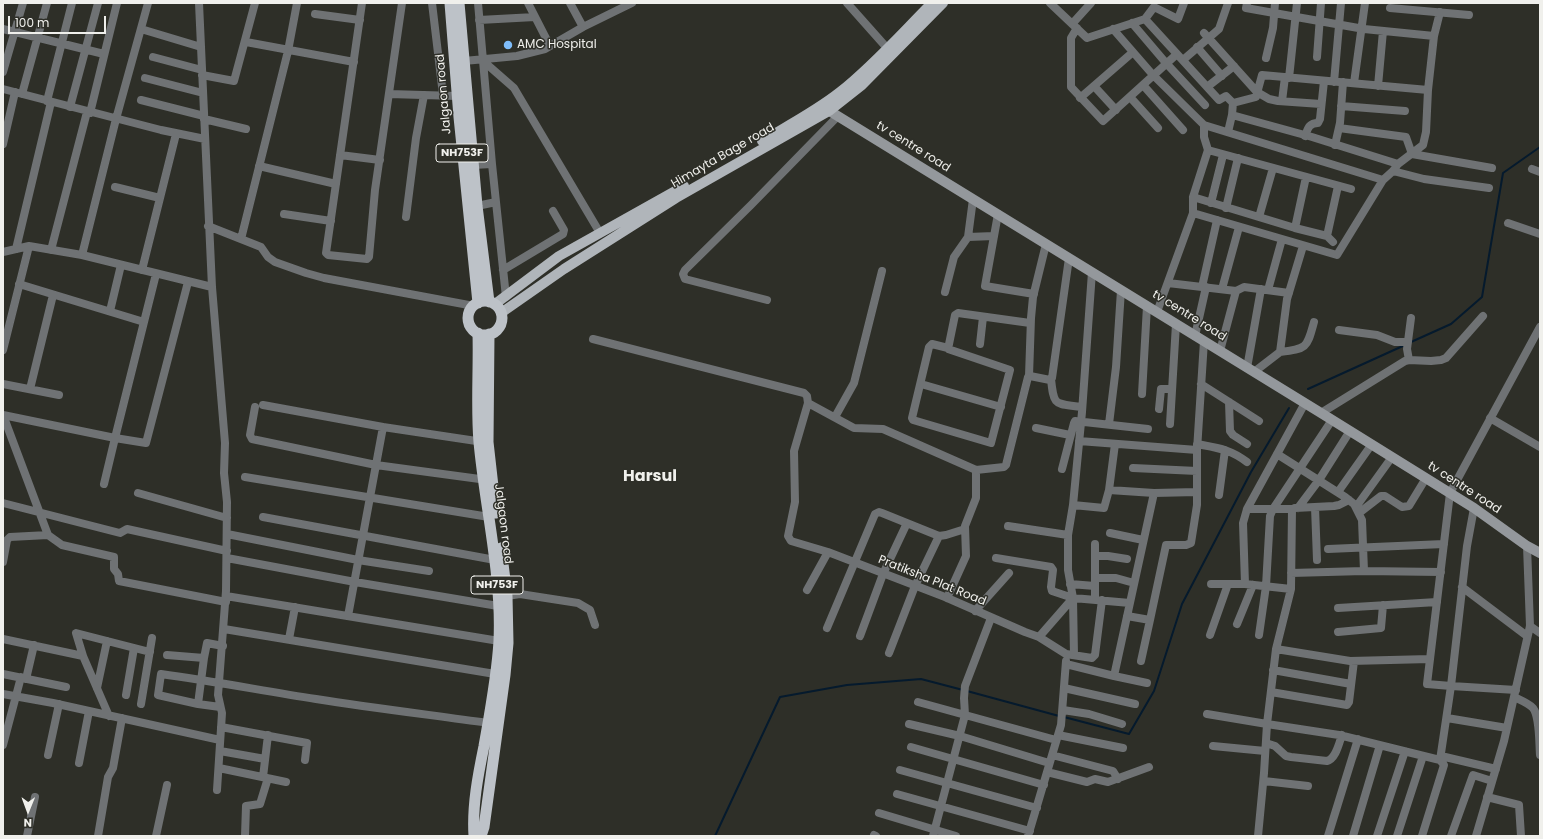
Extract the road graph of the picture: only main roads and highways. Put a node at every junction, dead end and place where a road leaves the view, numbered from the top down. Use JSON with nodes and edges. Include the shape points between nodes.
{"nodes":[{"id":1,"x":450,"y":3,"type":"edge"},
{"id":2,"x":459,"y":3,"type":"edge"},
{"id":3,"x":932,"y":3,"type":"edge"},
{"id":4,"x":943,"y":3,"type":"edge"},
{"id":5,"x":830,"y":111,"type":"junction"},
{"id":6,"x":487,"y":306,"type":"junction"},
{"id":7,"x":484,"y":334,"type":"junction"},
{"id":8,"x":488,"y":480,"type":"junction"},
{"id":9,"x":1540,"y":552,"type":"edge"},
{"id":10,"x":504,"y":603,"type":"junction"},
{"id":11,"x":474,"y":836,"type":"edge"},
{"id":12,"x":481,"y":836,"type":"edge"}],
"edges":[{"from":1,"to":6,"type":"highway","name":"Jalgaon road","number":"NH753F","via":[[457,96]]},
{"from":2,"to":6,"type":"highway","name":"Jalgaon road","number":"NH753F"},
{"from":3,"to":5,"type":"main road","via":[[864,72]]},
{"from":4,"to":5,"type":"main road","name":"Himayta Bage road","via":[[862,85]]},
{"from":5,"to":6,"type":"main road","name":"Himayta Bage road","via":[[676,198],[564,269]]},
{"from":5,"to":6,"type":"main road","via":[[718,167],[559,256],[506,297]]},
{"from":5,"to":9,"type":"main road","name":"tv centre road","via":[[1322,412]]},
{"from":6,"to":7,"type":"highway","via":[[501,324],[494,332]]},
{"from":6,"to":7,"type":"highway","via":[[470,310],[469,321],[474,330]]},
{"from":7,"to":8,"type":"highway","name":"Jalgaon road","number":"NH753F","via":[[484,442]]},
{"from":8,"to":10,"type":"highway","name":"Jalgaon road","number":"NH753F"},
{"from":8,"to":10,"type":"highway","name":"Jalgaon road","number":"NH753F","via":[[489,517]]},
{"from":10,"to":11,"type":"highway","name":"Jalgaon road","number":"NH753F","via":[[477,783]]},
{"from":10,"to":12,"type":"highway","name":"Jalgaon road","number":"NH753F","via":[[508,643],[505,675]]}]}
